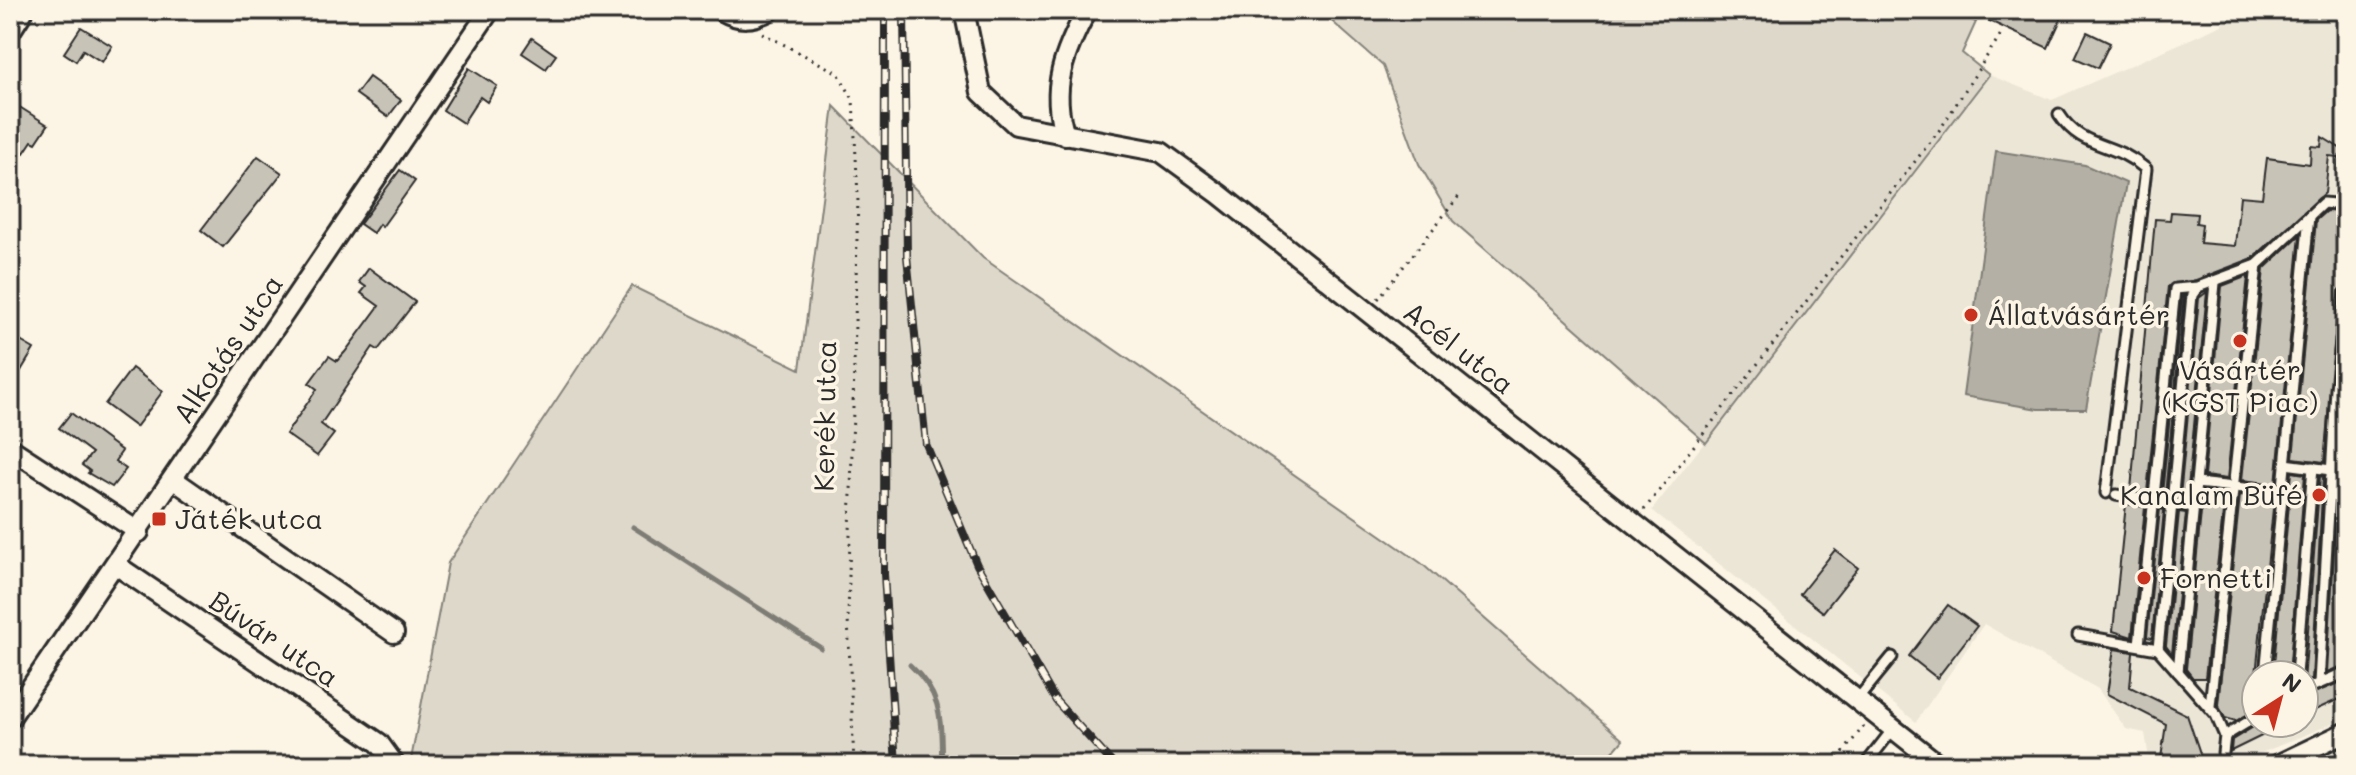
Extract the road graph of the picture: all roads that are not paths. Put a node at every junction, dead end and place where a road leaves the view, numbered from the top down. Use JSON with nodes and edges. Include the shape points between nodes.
{"nodes":[{"id":1,"x":24,"y":10,"type":"edge"},
{"id":2,"x":490,"y":10,"type":"edge"},
{"id":3,"x":771,"y":10,"type":"edge"},
{"id":4,"x":964,"y":10,"type":"edge"},
{"id":5,"x":1087,"y":10,"type":"edge"},
{"id":6,"x":727,"y":14,"type":"edge"},
{"id":7,"x":10,"y":32,"type":"edge"},
{"id":8,"x":2059,"y":114,"type":"dead end"},
{"id":9,"x":1065,"y":135,"type":"junction"},
{"id":10,"x":2345,"y":160,"type":"edge"},
{"id":11,"x":2344,"y":205,"type":"edge"},
{"id":12,"x":2309,"y":216,"type":"junction"},
{"id":13,"x":2257,"y":265,"type":"junction"},
{"id":14,"x":2215,"y":283,"type":"junction"},
{"id":15,"x":2198,"y":287,"type":"junction"},
{"id":16,"x":2346,"y":292,"type":"edge"},
{"id":17,"x":2345,"y":319,"type":"edge"},
{"id":18,"x":2341,"y":391,"type":"edge"},
{"id":19,"x":10,"y":448,"type":"edge"},
{"id":20,"x":2285,"y":464,"type":"junction"},
{"id":21,"x":2313,"y":467,"type":"junction"},
{"id":22,"x":2331,"y":474,"type":"junction"},
{"id":23,"x":174,"y":480,"type":"junction"},
{"id":24,"x":2346,"y":480,"type":"edge"},
{"id":25,"x":2196,"y":483,"type":"junction"},
{"id":26,"x":2234,"y":487,"type":"junction"},
{"id":27,"x":2283,"y":492,"type":"junction"},
{"id":28,"x":2154,"y":501,"type":"junction"},
{"id":29,"x":2172,"y":504,"type":"junction"},
{"id":30,"x":2194,"y":507,"type":"junction"},
{"id":31,"x":139,"y":532,"type":"junction"},
{"id":32,"x":116,"y":565,"type":"junction"},
{"id":33,"x":394,"y":633,"type":"dead end"},
{"id":34,"x":2078,"y":635,"type":"dead end"},
{"id":35,"x":2139,"y":645,"type":"junction"},
{"id":36,"x":2158,"y":649,"type":"junction"},
{"id":37,"x":1892,"y":657,"type":"dead end"},
{"id":38,"x":2267,"y":659,"type":"edge"},
{"id":39,"x":2297,"y":659,"type":"edge"},
{"id":40,"x":2320,"y":666,"type":"edge"},
{"id":41,"x":2178,"y":672,"type":"junction"},
{"id":42,"x":2346,"y":672,"type":"edge"},
{"id":43,"x":2320,"y":683,"type":"edge"},
{"id":44,"x":1857,"y":700,"type":"junction"},
{"id":45,"x":2210,"y":706,"type":"junction"},
{"id":46,"x":10,"y":718,"type":"edge"},
{"id":47,"x":2240,"y":727,"type":"edge"},
{"id":48,"x":1893,"y":729,"type":"junction"},
{"id":49,"x":2346,"y":732,"type":"edge"},
{"id":50,"x":2225,"y":736,"type":"junction"},
{"id":51,"x":2223,"y":753,"type":"dead end"},
{"id":52,"x":395,"y":765,"type":"edge"},
{"id":53,"x":1865,"y":765,"type":"edge"},
{"id":54,"x":1939,"y":765,"type":"edge"},
{"id":55,"x":2277,"y":765,"type":"edge"}],
"edges":[{"from":1,"to":7,"type":"street"},
{"from":2,"to":23,"type":"street","name":"Alkotás utca"},
{"from":3,"to":6,"type":"street","via":[[754,19]]},
{"from":4,"to":9,"type":"street","name":"Acél utca","via":[[981,92],[1016,125]]},
{"from":5,"to":9,"type":"street","via":[[1061,63]]},
{"from":8,"to":28,"type":"lane","via":[[2071,133],[2114,148],[2146,169],[2111,494]]},
{"from":9,"to":44,"type":"street","name":"Acél utca","via":[[1161,152]]},
{"from":10,"to":11,"type":"lane"},
{"from":11,"to":12,"type":"lane","via":[[2323,203]]},
{"from":12,"to":13,"type":"lane"},
{"from":12,"to":20,"type":"lane"},
{"from":13,"to":14,"type":"lane"},
{"from":13,"to":26,"type":"lane"},
{"from":14,"to":15,"type":"lane"},
{"from":14,"to":25,"type":"lane"},
{"from":15,"to":28,"type":"lane","via":[[2175,289]]},
{"from":15,"to":29,"type":"lane","via":[[2192,295]]},
{"from":16,"to":17,"type":"lane"},
{"from":17,"to":18,"type":"lane"},
{"from":18,"to":22,"type":"lane"},
{"from":19,"to":31,"type":"street"},
{"from":20,"to":21,"type":"lane"},
{"from":20,"to":27,"type":"lane"},
{"from":21,"to":22,"type":"lane"},
{"from":21,"to":39,"type":"lane"},
{"from":22,"to":24,"type":"lane"},
{"from":22,"to":40,"type":"lane"},
{"from":23,"to":31,"type":"street","name":"Alkotás utca"},
{"from":23,"to":33,"type":"street"},
{"from":25,"to":26,"type":"lane"},
{"from":25,"to":30,"type":"lane"},
{"from":26,"to":27,"type":"lane"},
{"from":26,"to":45,"type":"lane"},
{"from":27,"to":38,"type":"lane"},
{"from":28,"to":29,"type":"lane"},
{"from":28,"to":35,"type":"lane"},
{"from":29,"to":30,"type":"lane"},
{"from":29,"to":36,"type":"lane"},
{"from":30,"to":41,"type":"lane"},
{"from":31,"to":32,"type":"street","name":"Alkotás utca"},
{"from":32,"to":46,"type":"street","name":"Alkotás utca"},
{"from":32,"to":52,"type":"street","name":"Búvár utca","via":[[379,743]]},
{"from":34,"to":35,"type":"lane"},
{"from":35,"to":36,"type":"lane"},
{"from":36,"to":41,"type":"lane"},
{"from":37,"to":44,"type":"lane"},
{"from":41,"to":45,"type":"lane"},
{"from":42,"to":43,"type":"lane"},
{"from":44,"to":48,"type":"street","name":"Acél utca"},
{"from":45,"to":50,"type":"lane"},
{"from":47,"to":50,"type":"lane"},
{"from":48,"to":53,"type":"lane"},
{"from":48,"to":54,"type":"street","name":"Acél utca"},
{"from":49,"to":55,"type":"street"},
{"from":50,"to":51,"type":"lane"}]}
